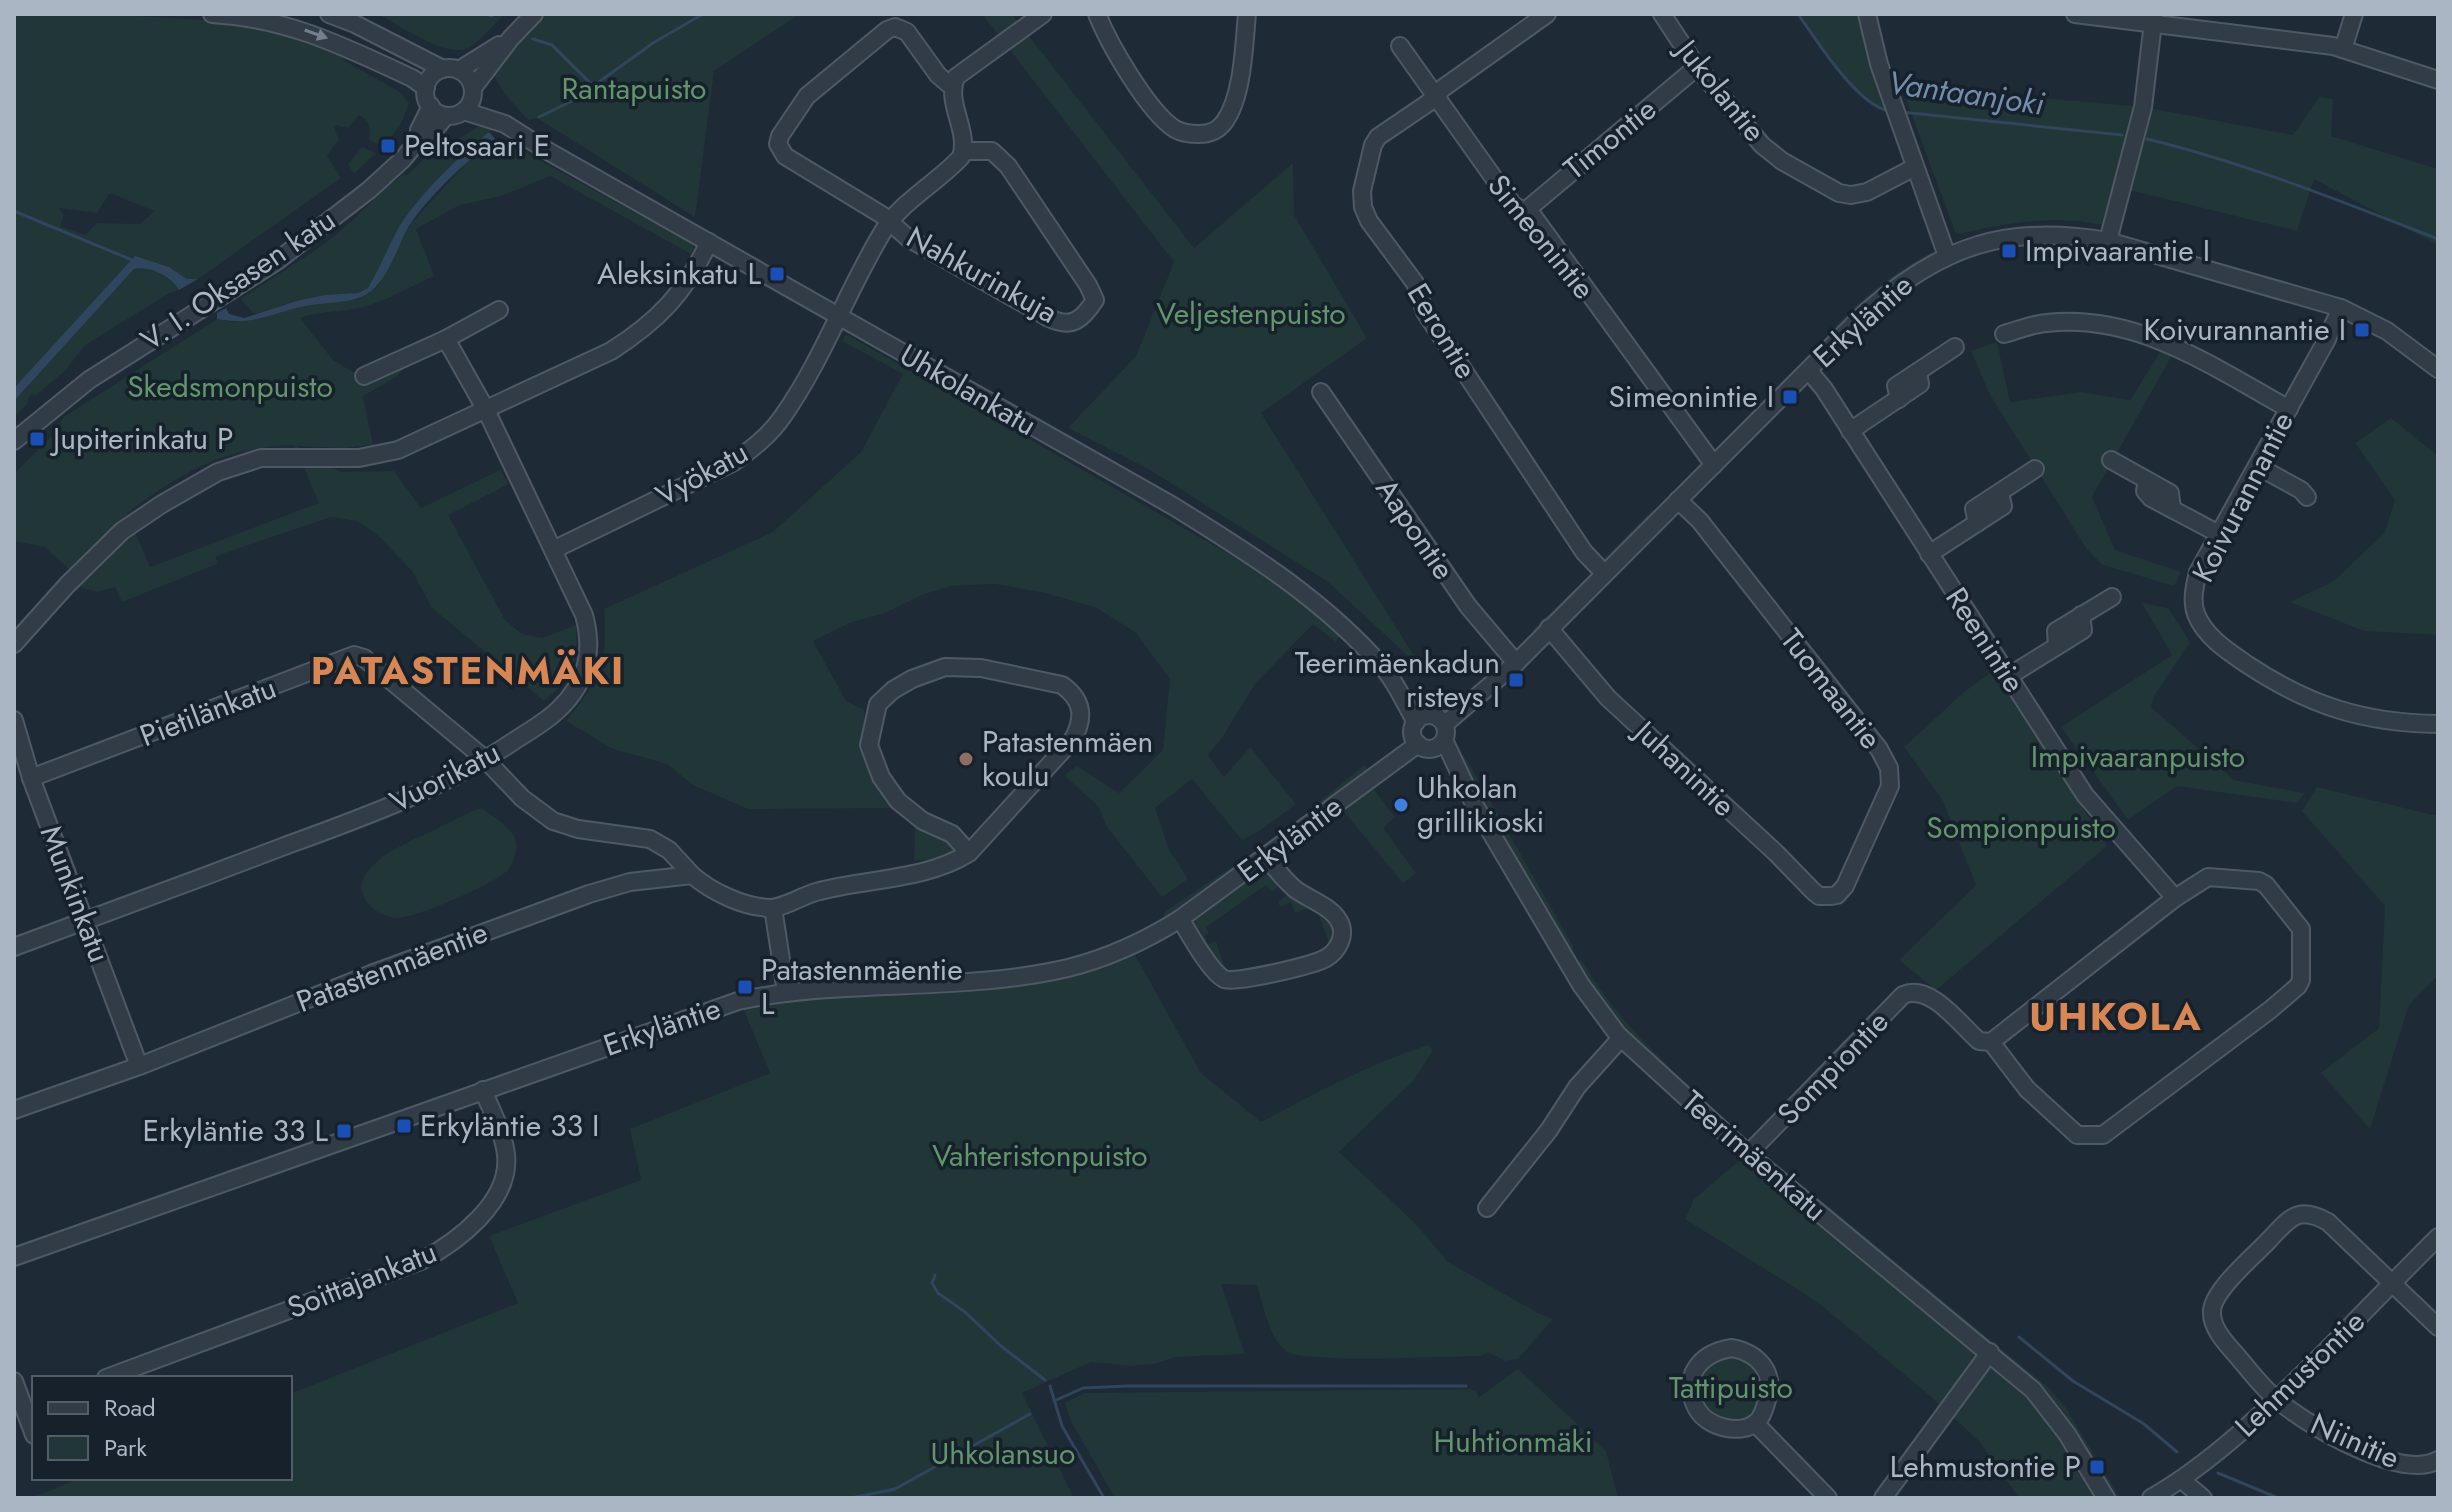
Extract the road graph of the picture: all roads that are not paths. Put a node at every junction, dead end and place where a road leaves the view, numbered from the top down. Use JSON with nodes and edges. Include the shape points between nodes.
{"nodes":[{"id":1,"x":212,"y":14,"type":"edge"},
{"id":2,"x":329,"y":14,"type":"edge"},
{"id":3,"x":534,"y":14,"type":"edge"},
{"id":4,"x":1043,"y":14,"type":"edge"},
{"id":5,"x":1097,"y":14,"type":"edge"},
{"id":6,"x":1247,"y":14,"type":"edge"},
{"id":7,"x":1547,"y":14,"type":"edge"},
{"id":8,"x":1662,"y":14,"type":"edge"},
{"id":9,"x":1867,"y":14,"type":"edge"},
{"id":10,"x":2075,"y":14,"type":"edge"},
{"id":11,"x":2354,"y":14,"type":"edge"},
{"id":12,"x":2154,"y":20,"type":"edge"},
{"id":13,"x":511,"y":38,"type":"junction"},
{"id":14,"x":1400,"y":46,"type":"dead end"},
{"id":15,"x":2343,"y":49,"type":"junction"},
{"id":16,"x":1697,"y":67,"type":"junction"},
{"id":17,"x":451,"y":70,"type":"junction"},
{"id":18,"x":2438,"y":80,"type":"edge"},
{"id":19,"x":952,"y":87,"type":"junction"},
{"id":20,"x":426,"y":88,"type":"junction"},
{"id":21,"x":473,"y":91,"type":"junction"},
{"id":22,"x":1435,"y":95,"type":"junction"},
{"id":23,"x":431,"y":106,"type":"junction"},
{"id":24,"x":464,"y":111,"type":"junction"},
{"id":25,"x":446,"y":116,"type":"junction"},
{"id":26,"x":505,"y":124,"type":"junction"},
{"id":27,"x":418,"y":141,"type":"junction"},
{"id":28,"x":963,"y":151,"type":"junction"},
{"id":29,"x":1915,"y":167,"type":"junction"},
{"id":30,"x":1524,"y":212,"type":"junction"},
{"id":31,"x":890,"y":222,"type":"junction"},
{"id":32,"x":2108,"y":241,"type":"junction"},
{"id":33,"x":709,"y":242,"type":"junction"},
{"id":34,"x":1947,"y":256,"type":"junction"},
{"id":35,"x":2341,"y":308,"type":"junction"},
{"id":36,"x":499,"y":310,"type":"dead end"},
{"id":37,"x":838,"y":316,"type":"junction"},
{"id":38,"x":2004,"y":334,"type":"dead end"},
{"id":39,"x":446,"y":339,"type":"junction"},
{"id":40,"x":1955,"y":347,"type":"dead end"},
{"id":41,"x":2438,"y":369,"type":"edge"},
{"id":42,"x":1809,"y":371,"type":"junction"},
{"id":43,"x":364,"y":376,"type":"dead end"},
{"id":44,"x":1321,"y":392,"type":"dead end"},
{"id":45,"x":2289,"y":409,"type":"junction"},
{"id":46,"x":486,"y":410,"type":"junction"},
{"id":47,"x":1850,"y":431,"type":"junction"},
{"id":48,"x":14,"y":441,"type":"edge"},
{"id":49,"x":2111,"y":460,"type":"dead end"},
{"id":50,"x":1714,"y":465,"type":"junction"},
{"id":51,"x":2257,"y":466,"type":"junction"},
{"id":52,"x":2035,"y":469,"type":"dead end"},
{"id":53,"x":2307,"y":497,"type":"dead end"},
{"id":54,"x":1678,"y":500,"type":"junction"},
{"id":55,"x":2219,"y":534,"type":"junction"},
{"id":56,"x":553,"y":550,"type":"junction"},
{"id":57,"x":1929,"y":554,"type":"junction"},
{"id":58,"x":1604,"y":573,"type":"junction"},
{"id":59,"x":2112,"y":597,"type":"dead end"},
{"id":60,"x":1549,"y":628,"type":"junction"},
{"id":61,"x":14,"y":644,"type":"edge"},
{"id":62,"x":1516,"y":663,"type":"junction"},
{"id":63,"x":2009,"y":676,"type":"junction"},
{"id":64,"x":1422,"y":719,"type":"junction"},
{"id":65,"x":14,"y":720,"type":"edge"},
{"id":66,"x":2438,"y":724,"type":"edge"},
{"id":67,"x":1434,"y":739,"type":"junction"},
{"id":68,"x":486,"y":760,"type":"junction"},
{"id":69,"x":31,"y":778,"type":"junction"},
{"id":70,"x":969,"y":853,"type":"junction"},
{"id":71,"x":1265,"y":857,"type":"junction"},
{"id":72,"x":692,"y":875,"type":"junction"},
{"id":73,"x":1831,"y":896,"type":"joint"},
{"id":74,"x":2175,"y":898,"type":"junction"},
{"id":75,"x":773,"y":908,"type":"junction"},
{"id":76,"x":1180,"y":919,"type":"junction"},
{"id":77,"x":86,"y":921,"type":"junction"},
{"id":78,"x":14,"y":947,"type":"edge"},
{"id":79,"x":786,"y":992,"type":"junction"},
{"id":80,"x":1621,"y":1038,"type":"junction"},
{"id":81,"x":1991,"y":1042,"type":"junction"},
{"id":82,"x":139,"y":1066,"type":"junction"},
{"id":83,"x":483,"y":1090,"type":"junction"},
{"id":84,"x":14,"y":1110,"type":"edge"},
{"id":85,"x":1748,"y":1154,"type":"junction"},
{"id":86,"x":1487,"y":1208,"type":"dead end"},
{"id":87,"x":2438,"y":1237,"type":"edge"},
{"id":88,"x":14,"y":1257,"type":"edge"},
{"id":89,"x":2393,"y":1282,"type":"junction"},
{"id":90,"x":2438,"y":1327,"type":"edge"},
{"id":91,"x":1990,"y":1352,"type":"junction"},
{"id":92,"x":111,"y":1376,"type":"edge"},
{"id":93,"x":14,"y":1381,"type":"edge"},
{"id":94,"x":2277,"y":1400,"type":"junction"},
{"id":95,"x":24,"y":1408,"type":"edge"},
{"id":96,"x":1755,"y":1423,"type":"junction"},
{"id":97,"x":32,"y":1430,"type":"edge"},
{"id":98,"x":2438,"y":1460,"type":"edge"},
{"id":99,"x":2182,"y":1480,"type":"junction"},
{"id":100,"x":1828,"y":1498,"type":"edge"},
{"id":101,"x":1883,"y":1498,"type":"edge"},
{"id":102,"x":2106,"y":1498,"type":"edge"},
{"id":103,"x":2151,"y":1498,"type":"edge"},
{"id":104,"x":2203,"y":1498,"type":"edge"}],
"edges":[{"from":1,"to":20,"type":"street","one_way":true,"via":[[306,31]]},
{"from":2,"to":17,"type":"street"},
{"from":3,"to":13,"type":"street"},
{"from":4,"to":19,"type":"street","via":[[964,69]]},
{"from":5,"to":6,"type":"street","via":[[1105,36],[1155,110],[1172,127],[1201,134],[1213,133],[1230,109]]},
{"from":7,"to":22,"type":"street","name":"Eerontie"},
{"from":8,"to":16,"type":"street","name":"Jukolantie"},
{"from":9,"to":29,"type":"street"},
{"from":10,"to":12,"type":"street"},
{"from":11,"to":15,"type":"street"},
{"from":12,"to":15,"type":"street"},
{"from":12,"to":32,"type":"street","via":[[2143,107]]},
{"from":13,"to":17,"type":"street"},
{"from":13,"to":21,"type":"street"},
{"from":14,"to":22,"type":"street","name":"Simeonintie"},
{"from":15,"to":18,"type":"street"},
{"from":16,"to":29,"type":"street","name":"Jukolantie","via":[[1762,145],[1839,193],[1867,192]]},
{"from":16,"to":30,"type":"street","name":"Timontie"},
{"from":17,"to":20,"type":"street","via":[[432,76]]},
{"from":17,"to":21,"type":"street","via":[[470,80]]},
{"from":19,"to":28,"type":"street"},
{"from":19,"to":31,"type":"street","via":[[907,32],[895,27],[807,96],[780,136],[785,156]]},
{"from":20,"to":23,"type":"street"},
{"from":21,"to":24,"type":"street"},
{"from":21,"to":26,"type":"street","name":"Uhkolankatu"},
{"from":22,"to":30,"type":"street","name":"Simeonintie","via":[[1513,205]]},
{"from":22,"to":58,"type":"street","name":"Eerontie","via":[[1378,137],[1362,191],[1363,207],[1415,283],[1425,312],[1584,552]]},
{"from":23,"to":25,"type":"street"},
{"from":23,"to":27,"type":"street","name":"V. I. Oksasen katu"},
{"from":24,"to":25,"type":"street"},
{"from":24,"to":26,"type":"street","name":"Uhkolankatu"},
{"from":25,"to":27,"type":"street","name":"V. I. Oksasen katu"},
{"from":26,"to":33,"type":"street","name":"Uhkolankatu"},
{"from":27,"to":48,"type":"street","name":"V. I. Oksasen katu","via":[[369,190],[277,261],[89,380]]},
{"from":28,"to":31,"type":"street","name":"Vyökatu"},
{"from":28,"to":31,"type":"street","name":"Nahkurinkuja","via":[[992,151],[1008,166],[1088,285],[1095,300],[1084,317],[1074,322],[1049,318],[908,238]]},
{"from":29,"to":34,"type":"street"},
{"from":30,"to":50,"type":"street","name":"Simeonintie","via":[[1533,216]]},
{"from":31,"to":37,"type":"street","name":"Vyökatu"},
{"from":32,"to":34,"type":"street","name":"Erkyläntie","via":[[2037,234],[1990,241]]},
{"from":32,"to":35,"type":"street","name":"Erkyläntie"},
{"from":33,"to":37,"type":"street","name":"Uhkolankatu"},
{"from":33,"to":46,"type":"street","via":[[683,289],[637,335]]},
{"from":34,"to":42,"type":"street","name":"Erkyläntie","via":[[1896,286]]},
{"from":35,"to":41,"type":"street","name":"Erkyläntie","via":[[2387,331]]},
{"from":35,"to":45,"type":"street","name":"Koivurannantie"},
{"from":36,"to":39,"type":"street"},
{"from":37,"to":56,"type":"street","name":"Vyökatu","via":[[782,417],[759,443],[709,475]]},
{"from":37,"to":64,"type":"street","name":"Uhkolankatu","via":[[1254,556],[1331,615],[1385,670]]},
{"from":38,"to":45,"type":"street","via":[[2068,321],[2129,329],[2184,350]]},
{"from":39,"to":43,"type":"street"},
{"from":39,"to":46,"type":"street","name":"Vuorikatu"},
{"from":40,"to":47,"type":"street","via":[[1896,386],[1899,399]]},
{"from":42,"to":47,"type":"street","name":"Reenintie"},
{"from":42,"to":50,"type":"street","name":"Erkyläntie"},
{"from":44,"to":62,"type":"street","name":"Aapontie","via":[[1468,606]]},
{"from":45,"to":51,"type":"street","name":"Koivurannantie"},
{"from":46,"to":56,"type":"street","name":"Vuorikatu"},
{"from":46,"to":61,"type":"street","via":[[375,456],[279,456],[218,472],[122,531]]},
{"from":47,"to":57,"type":"street","name":"Reenintie"},
{"from":49,"to":55,"type":"street","via":[[2147,481],[2145,491],[2151,498]]},
{"from":50,"to":54,"type":"street","name":"Erkyläntie"},
{"from":51,"to":53,"type":"street"},
{"from":51,"to":55,"type":"street","name":"Koivurannantie"},
{"from":52,"to":57,"type":"street","via":[[1974,509],[1977,523]]},
{"from":54,"to":58,"type":"street","name":"Erkyläntie"},
{"from":54,"to":73,"type":"street","name":"Tuomaantie","via":[[1700,521],[1889,768],[1890,786],[1845,886]]},
{"from":55,"to":66,"type":"street","name":"Koivurannantie","via":[[2198,572],[2193,601],[2206,629],[2226,650],[2282,686],[2335,710],[2371,719]]},
{"from":56,"to":68,"type":"street","name":"Vuorikatu","via":[[584,615],[588,660],[579,684],[559,709]]},
{"from":57,"to":63,"type":"street","name":"Reenintie"},
{"from":58,"to":60,"type":"street","name":"Erkyläntie"},
{"from":59,"to":63,"type":"street","via":[[2056,631],[2057,646]]},
{"from":60,"to":62,"type":"street","name":"Erkyläntie"},
{"from":60,"to":73,"type":"street","name":"Juhanintie","via":[[1608,698],[1813,891]]},
{"from":62,"to":67,"type":"street","name":"Erkyläntie"},
{"from":63,"to":74,"type":"street","name":"Reenintie","via":[[2085,795]]},
{"from":64,"to":67,"type":"street","via":[[1413,732]]},
{"from":64,"to":67,"type":"street","name":"Teerimäenkatu","via":[[1438,717]]},
{"from":65,"to":69,"type":"street","name":"Munkinkatu"},
{"from":67,"to":71,"type":"street","name":"Erkyläntie"},
{"from":67,"to":80,"type":"street","name":"Teerimäenkatu","via":[[1581,985]]},
{"from":68,"to":69,"type":"street","name":"Pietilänkatu","via":[[354,655]]},
{"from":68,"to":72,"type":"street","name":"Pietilänkatu","via":[[553,821],[650,839],[669,850]]},
{"from":68,"to":77,"type":"street","name":"Vuorikatu","via":[[367,816]]},
{"from":69,"to":77,"type":"street","name":"Munkinkatu"},
{"from":70,"to":70,"type":"street","via":[[1082,723],[1080,704],[1062,685],[981,668],[945,667],[912,679],[878,704],[869,745],[881,777],[898,801],[923,821],[952,834]]},
{"from":70,"to":75,"type":"street","via":[[938,868],[835,886]]},
{"from":71,"to":76,"type":"street","name":"Erkyläntie"},
{"from":71,"to":76,"type":"street","via":[[1294,888],[1340,922],[1339,945],[1324,960],[1230,981],[1216,973]]},
{"from":72,"to":75,"type":"street","via":[[736,900]]},
{"from":72,"to":82,"type":"street","name":"Patastenmäentie","via":[[630,882],[589,894]]},
{"from":74,"to":81,"type":"street"},
{"from":74,"to":81,"type":"street","via":[[2208,877],[2266,885],[2301,929],[2298,986],[2099,1136],[2074,1132],[2027,1089]]},
{"from":75,"to":79,"type":"street"},
{"from":76,"to":79,"type":"street","name":"Erkyläntie","via":[[1153,936],[1069,967],[1004,977]]},
{"from":77,"to":78,"type":"street","name":"Vuorikatu"},
{"from":77,"to":82,"type":"street","name":"Munkinkatu"},
{"from":79,"to":83,"type":"street","name":"Erkyläntie","via":[[716,1007]]},
{"from":80,"to":85,"type":"street","name":"Teerimäenkatu"},
{"from":80,"to":86,"type":"street","via":[[1577,1087]]},
{"from":81,"to":85,"type":"street","name":"Sompiontie","via":[[1979,1041],[1923,993],[1909,992]]},
{"from":82,"to":84,"type":"street","name":"Patastenmäentie"},
{"from":83,"to":88,"type":"street","name":"Erkyläntie"},
{"from":83,"to":92,"type":"street","name":"Soittajankatu","via":[[504,1143],[505,1172],[478,1219],[449,1246]]},
{"from":85,"to":91,"type":"street","name":"Teerimäenkatu"},
{"from":87,"to":89,"type":"street","name":"Lehmustontie"},
{"from":89,"to":90,"type":"street"},
{"from":89,"to":94,"type":"street","name":"Lehmustontie"},
{"from":89,"to":94,"type":"street","name":"Niinitie","via":[[2314,1214],[2286,1222],[2218,1294],[2212,1312],[2217,1331]]},
{"from":91,"to":101,"type":"street"},
{"from":91,"to":102,"type":"street","name":"Teerimäenkatu","via":[[2053,1414]]},
{"from":93,"to":95,"type":"street"},
{"from":94,"to":98,"type":"street","name":"Niinitie","via":[[2322,1432],[2398,1465]]},
{"from":94,"to":99,"type":"street","name":"Lehmustontie"},
{"from":95,"to":97,"type":"street"},
{"from":96,"to":96,"type":"street","via":[[1725,1428],[1700,1414],[1689,1384],[1707,1356],[1732,1348],[1756,1357],[1765,1367],[1770,1390]]},
{"from":96,"to":100,"type":"street"},
{"from":99,"to":103,"type":"street","name":"Lehmustontie"},
{"from":99,"to":104,"type":"street"}]}
